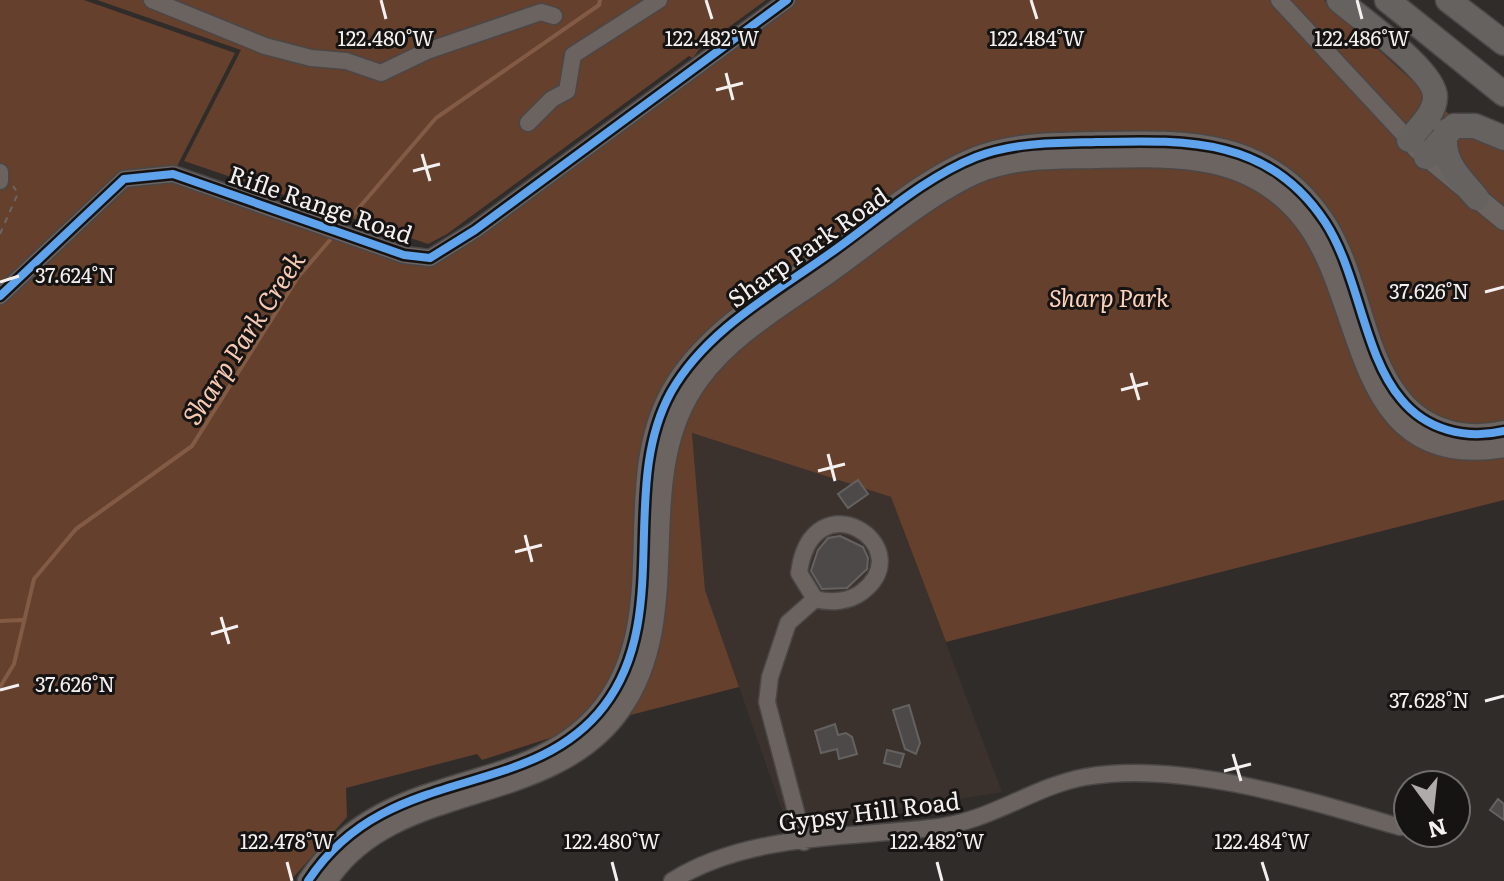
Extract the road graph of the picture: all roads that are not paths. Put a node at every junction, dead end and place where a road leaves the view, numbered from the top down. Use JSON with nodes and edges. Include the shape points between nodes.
{"nodes":[{"id":1,"x":152,"y":0,"type":"edge"},
{"id":2,"x":659,"y":0,"type":"edge"},
{"id":3,"x":787,"y":0,"type":"edge"},
{"id":4,"x":1279,"y":0,"type":"edge"},
{"id":5,"x":1339,"y":0,"type":"edge"},
{"id":6,"x":1387,"y":0,"type":"edge"},
{"id":7,"x":1448,"y":0,"type":"edge"},
{"id":8,"x":1474,"y":0,"type":"edge"},
{"id":9,"x":554,"y":16,"type":"dead end"},
{"id":10,"x":1504,"y":29,"type":"edge"},
{"id":11,"x":1504,"y":43,"type":"edge"},
{"id":12,"x":1504,"y":94,"type":"edge"},
{"id":13,"x":528,"y":123,"type":"dead end"},
{"id":14,"x":1446,"y":131,"type":"junction"},
{"id":15,"x":1504,"y":138,"type":"edge"},
{"id":16,"x":1418,"y":148,"type":"junction"},
{"id":17,"x":1477,"y":198,"type":"junction"},
{"id":18,"x":1504,"y":220,"type":"edge"},
{"id":19,"x":0,"y":272,"type":"edge"},
{"id":20,"x":14,"y":283,"type":"junction"},
{"id":21,"x":0,"y":296,"type":"edge"},
{"id":22,"x":1504,"y":431,"type":"edge"},
{"id":23,"x":1504,"y":447,"type":"edge"},
{"id":24,"x":815,"y":599,"type":"junction"},
{"id":25,"x":1392,"y":825,"type":"edge"},
{"id":26,"x":804,"y":842,"type":"junction"},
{"id":27,"x":308,"y":881,"type":"edge"},
{"id":28,"x":327,"y":881,"type":"edge"},
{"id":29,"x":672,"y":881,"type":"edge"}],
"edges":[{"from":1,"to":9,"type":"street","via":[[265,46],[346,61],[371,73],[541,12]]},
{"from":2,"to":13,"type":"street","via":[[573,55],[567,91]]},
{"from":3,"to":20,"type":"street","name":"Rifle Range Road","via":[[430,258],[404,255],[173,174],[124,179]]},
{"from":4,"to":16,"type":"street"},
{"from":5,"to":16,"type":"highway","via":[[1418,68],[1433,88],[1433,106]]},
{"from":6,"to":12,"type":"highway"},
{"from":7,"to":11,"type":"highway"},
{"from":8,"to":10,"type":"highway"},
{"from":14,"to":15,"type":"highway","via":[[1464,124]]},
{"from":14,"to":16,"type":"highway"},
{"from":14,"to":17,"type":"highway","via":[[1446,158]]},
{"from":16,"to":17,"type":"main road"},
{"from":17,"to":18,"type":"main road"},
{"from":19,"to":20,"type":"street"},
{"from":20,"to":21,"type":"street","name":"Rifle Range Road"},
{"from":22,"to":27,"type":"main road","name":"Sharp Park Road","via":[[1481,435],[1444,429],[1399,398],[1325,221],[1296,188],[1258,161],[1217,145],[1167,140],[1038,144],[978,156],[937,178],[736,320],[684,372],[660,417],[649,462],[631,653],[615,691],[590,722],[539,756],[371,818],[335,846]]},
{"from":23,"to":28,"type":"main road","name":"Sharp Park Road","via":[[1482,451],[1439,444],[1387,408],[1368,374],[1322,247],[1285,199],[1251,175],[1213,161],[1167,156],[1028,160],[984,171],[946,191],[745,332],[697,381],[675,422],[664,464],[646,657],[628,699],[602,733],[546,770],[379,831],[346,857]]},
{"from":24,"to":24,"type":"street","via":[[855,597],[874,579],[879,562],[868,532],[841,522],[808,542],[799,573]]},
{"from":24,"to":26,"type":"street","via":[[788,623],[767,702]]},
{"from":25,"to":26,"type":"street","name":"Gypsy Hill Road","via":[[1239,785],[1117,773],[1055,786],[964,823]]},
{"from":26,"to":29,"type":"street","name":"Gypsy Hill Road","via":[[731,856]]}]}
